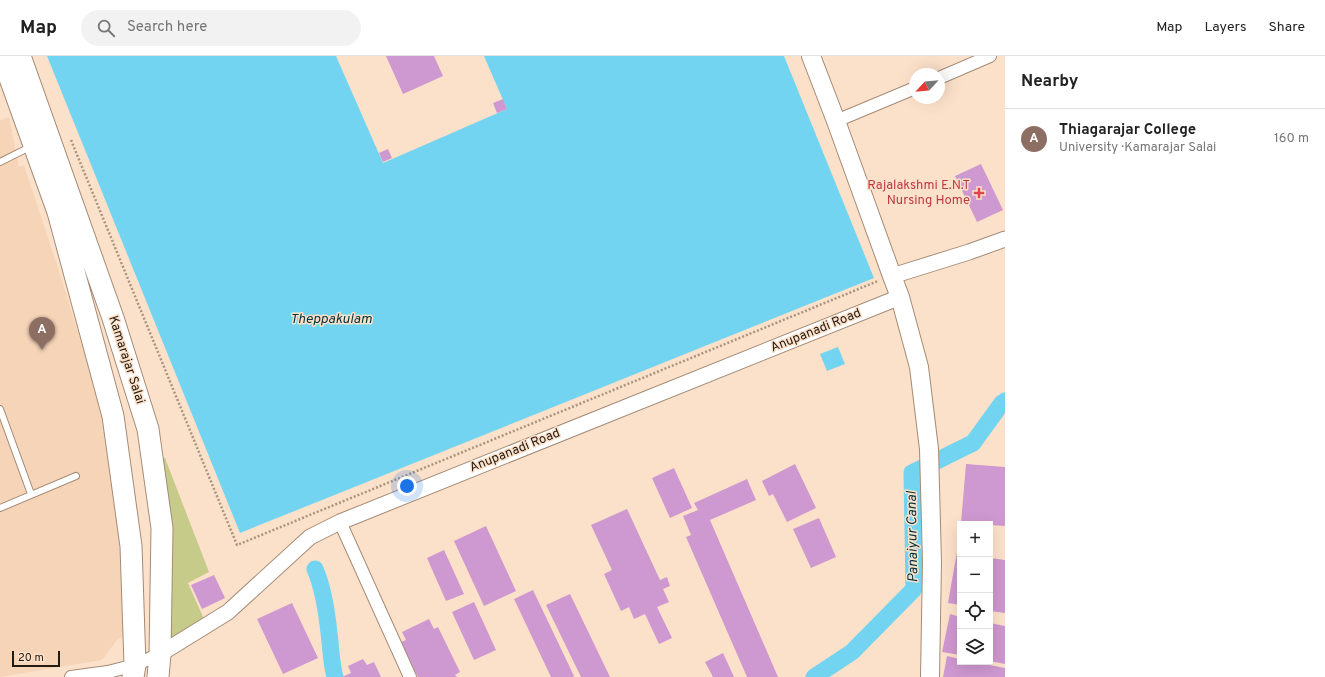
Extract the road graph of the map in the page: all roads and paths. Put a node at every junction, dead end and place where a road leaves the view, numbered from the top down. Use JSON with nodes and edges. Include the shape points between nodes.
{"nodes":[{"id":1,"x":2,"y":56,"type":"edge"},
{"id":2,"x":20,"y":56,"type":"edge"},
{"id":3,"x":811,"y":56,"type":"edge"},
{"id":4,"x":990,"y":56,"type":"edge"},
{"id":5,"x":945,"y":75,"type":"edge"},
{"id":6,"x":909,"y":91,"type":"edge"},
{"id":7,"x":836,"y":121,"type":"junction"},
{"id":8,"x":48,"y":141,"type":"junction"},
{"id":9,"x":0,"y":162,"type":"edge"},
{"id":10,"x":1005,"y":239,"type":"edge"},
{"id":11,"x":888,"y":277,"type":"junction"},
{"id":12,"x":900,"y":297,"type":"junction"},
{"id":13,"x":0,"y":409,"type":"edge"},
{"id":14,"x":76,"y":476,"type":"dead end"},
{"id":15,"x":31,"y":494,"type":"junction"},
{"id":16,"x":0,"y":508,"type":"edge"},
{"id":17,"x":340,"y":522,"type":"junction"},
{"id":18,"x":160,"y":654,"type":"junction"},
{"id":19,"x":134,"y":671,"type":"edge"},
{"id":20,"x":71,"y":677,"type":"edge"},
{"id":21,"x":158,"y":677,"type":"edge"},
{"id":22,"x":410,"y":677,"type":"edge"},
{"id":23,"x":930,"y":677,"type":"edge"}],
"edges":[{"from":1,"to":8,"type":"highway","name":"Kamarajar Salai"},
{"from":2,"to":8,"type":"highway","name":"Kamarajar Salai"},
{"from":3,"to":7,"type":"main road"},
{"from":4,"to":5,"type":"street"},
{"from":6,"to":7,"type":"street"},
{"from":7,"to":11,"type":"main road"},
{"from":8,"to":9,"type":"lane"},
{"from":8,"to":11,"type":"path","via":[[236,545]]},
{"from":8,"to":18,"type":"highway","name":"Kamarajar Salai","via":[[113,318],[148,429],[162,528]]},
{"from":8,"to":19,"type":"highway","name":"Kamarajar Salai","via":[[58,212],[113,416],[131,546]]},
{"from":10,"to":11,"type":"street"},
{"from":11,"to":12,"type":"main road"},
{"from":12,"to":17,"type":"street","name":"Anupanadi Road"},
{"from":12,"to":23,"type":"main road","via":[[920,367],[929,449],[932,562]]},
{"from":13,"to":15,"type":"lane"},
{"from":14,"to":15,"type":"lane"},
{"from":15,"to":16,"type":"lane"},
{"from":17,"to":18,"type":"street","name":"Anupanadi Road","via":[[310,536],[228,612]]},
{"from":17,"to":22,"type":"street"},
{"from":18,"to":19,"type":"street"},
{"from":18,"to":21,"type":"highway","name":"Kamarajar Salai"},
{"from":19,"to":20,"type":"street"}]}
